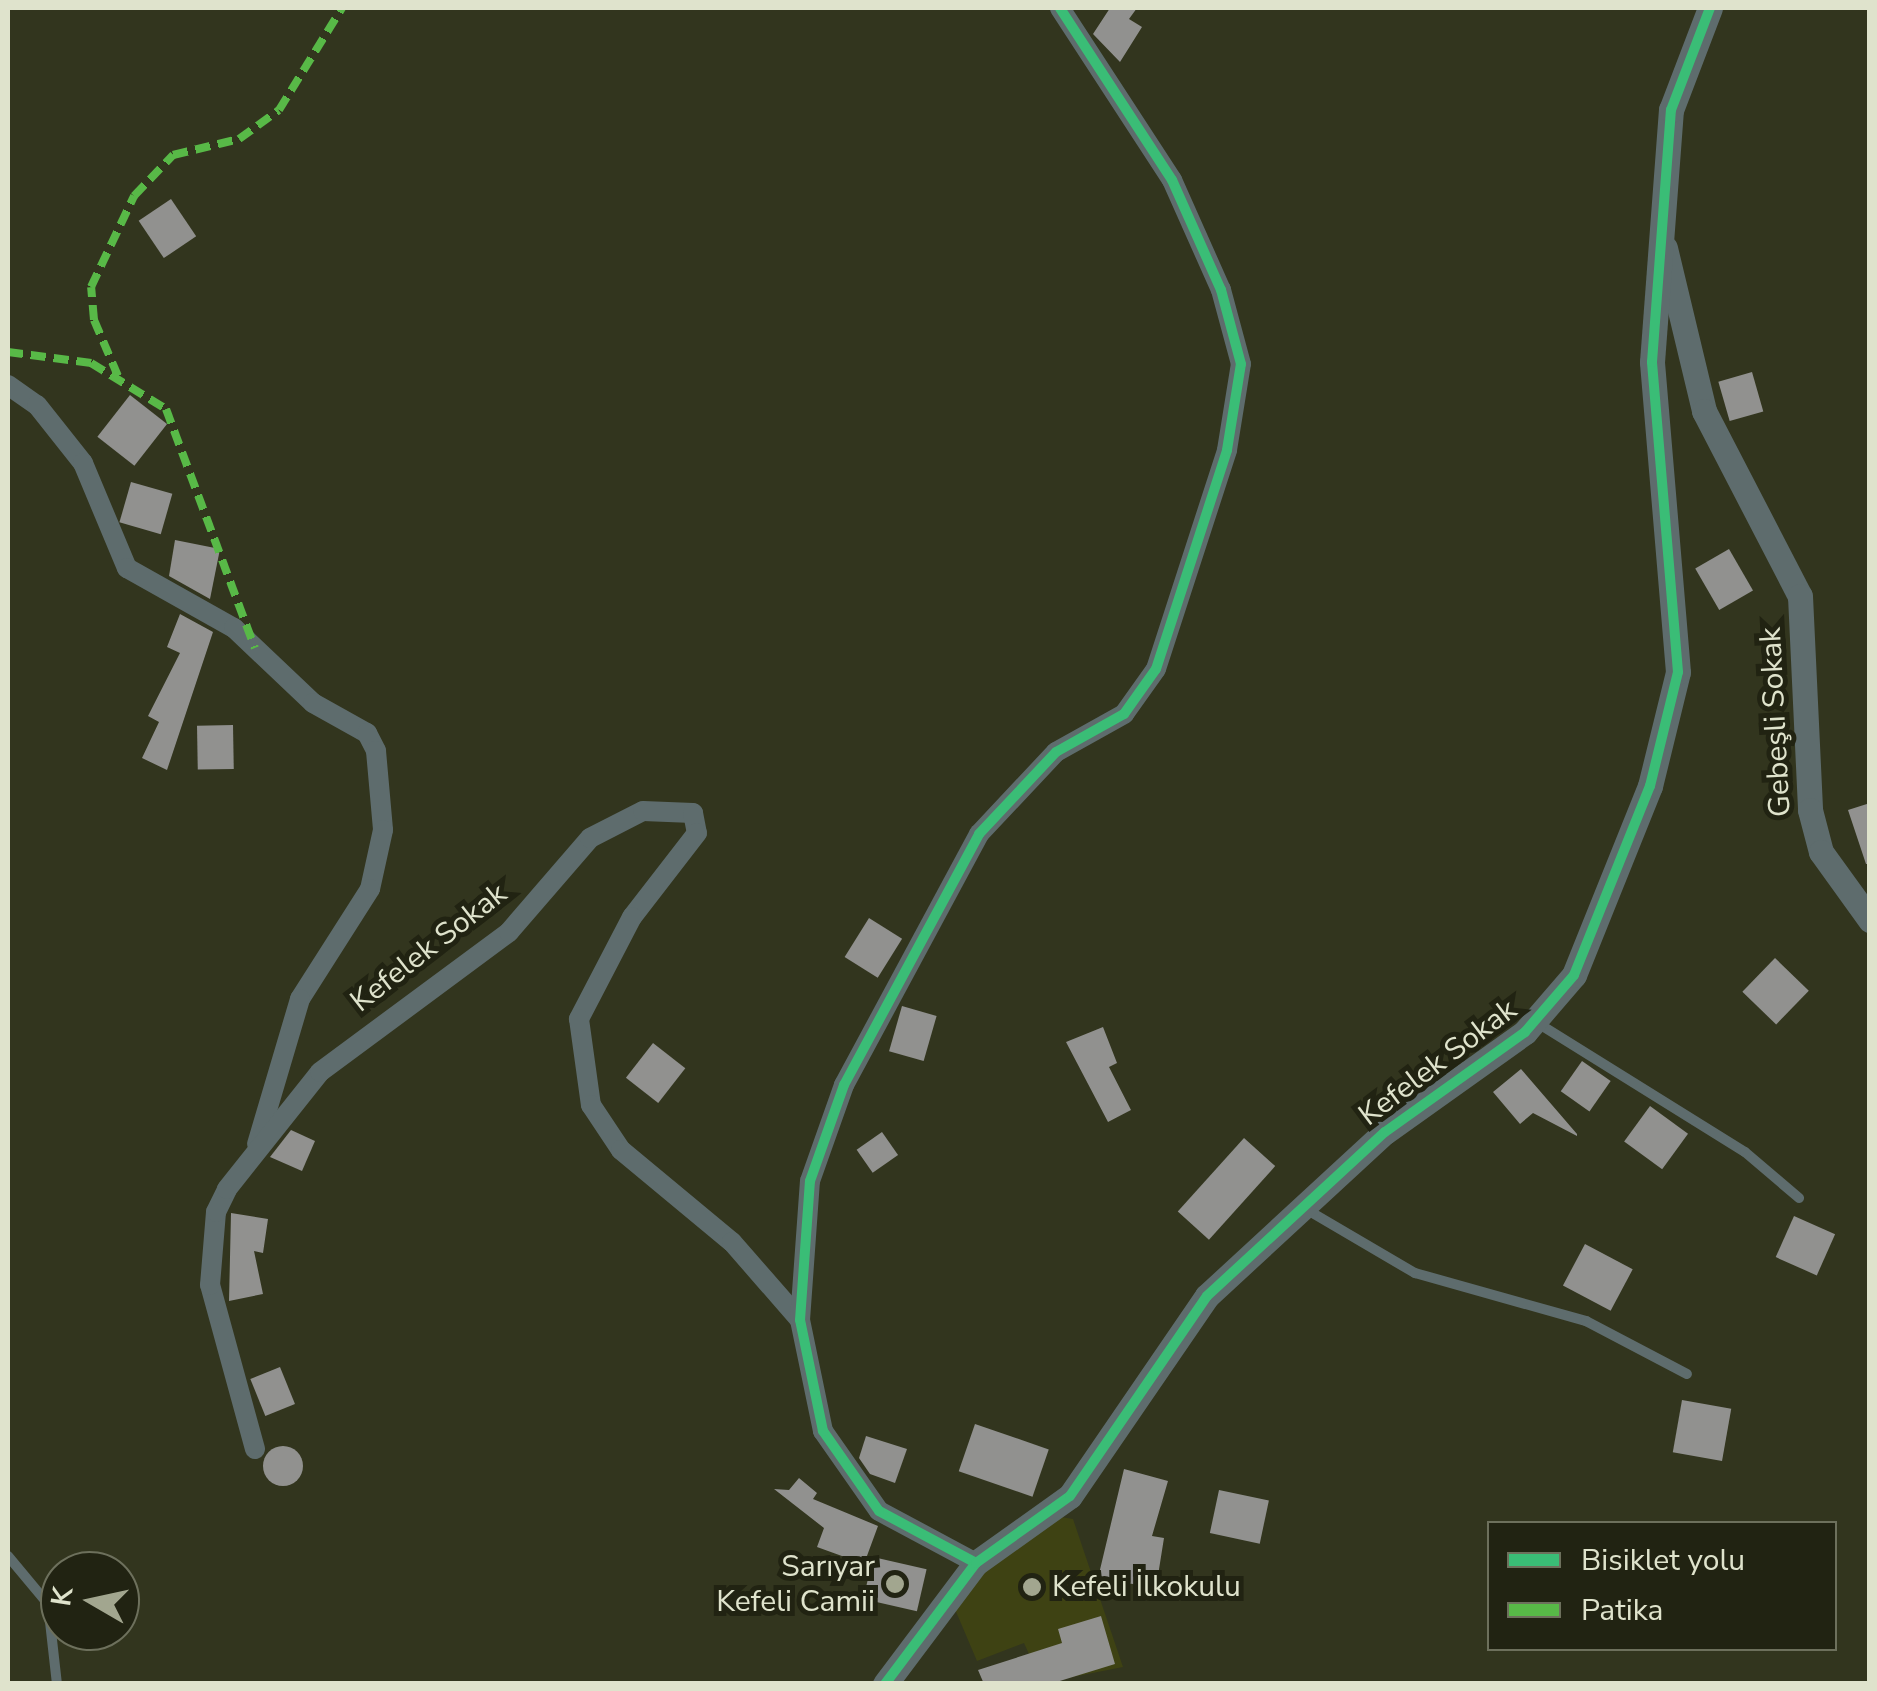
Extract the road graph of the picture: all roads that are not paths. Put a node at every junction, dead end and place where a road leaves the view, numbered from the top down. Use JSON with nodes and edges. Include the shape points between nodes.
{"nodes":[{"id":1,"x":1060,"y":8,"type":"edge"},
{"id":2,"x":1710,"y":8,"type":"edge"},
{"id":3,"x":1660,"y":234,"type":"junction"},
{"id":4,"x":8,"y":385,"type":"edge"},
{"id":5,"x":1870,"y":920,"type":"edge"},
{"id":6,"x":1536,"y":1022,"type":"junction"},
{"id":7,"x":257,"y":1144,"type":"junction"},
{"id":8,"x":1799,"y":1198,"type":"dead end"},
{"id":9,"x":1303,"y":1207,"type":"junction"},
{"id":10,"x":800,"y":1320,"type":"junction"},
{"id":11,"x":1687,"y":1374,"type":"dead end"},
{"id":12,"x":256,"y":1448,"type":"dead end"},
{"id":13,"x":8,"y":1556,"type":"edge"},
{"id":14,"x":976,"y":1563,"type":"junction"},
{"id":15,"x":57,"y":1684,"type":"edge"},
{"id":16,"x":886,"y":1684,"type":"edge"}],
"edges":[{"from":1,"to":10,"type":"street","name":"Kefelek Sokak","via":[[1172,180],[1221,290],[1241,364],[1227,450],[1156,669],[1124,714],[1056,752],[980,834],[844,1085],[810,1181]]},
{"from":2,"to":3,"type":"street","name":"Kefelek Sokak","via":[[1671,110]]},
{"from":3,"to":5,"type":"street","name":"Gebeşli Sokak","via":[[1704,411],[1800,596],[1810,810],[1821,852]]},
{"from":3,"to":6,"type":"street","name":"Kefelek Sokak","via":[[1653,436],[1678,672],[1650,786],[1592,938]]},
{"from":4,"to":7,"type":"street","via":[[37,405],[83,463],[127,568],[146,587],[234,628],[313,703],[367,734],[376,751],[383,830],[370,890],[300,1000]]},
{"from":6,"to":8,"type":"lane","name":"Kefelek Sokak","via":[[1745,1152]]},
{"from":6,"to":9,"type":"street","name":"Kefelek Sokak","via":[[1385,1132]]},
{"from":7,"to":10,"type":"street","name":"Kefelek Sokak","via":[[320,1072],[509,932],[606,826],[643,811],[693,813],[692,846],[592,986],[576,1043],[602,1129],[732,1242]]},
{"from":7,"to":12,"type":"street","name":"Kefelek Sokak","via":[[216,1212],[210,1246],[217,1324]]},
{"from":9,"to":11,"type":"lane","via":[[1416,1273],[1586,1320]]},
{"from":9,"to":14,"type":"street","name":"Kefelek Sokak","via":[[1207,1296],[1070,1496]]},
{"from":10,"to":14,"type":"street","name":"Kefelek Sokak","via":[[822,1431],[843,1470],[879,1511]]},
{"from":13,"to":15,"type":"lane","via":[[48,1604]]},
{"from":14,"to":16,"type":"street","name":"Kefelek Sokak"}]}
